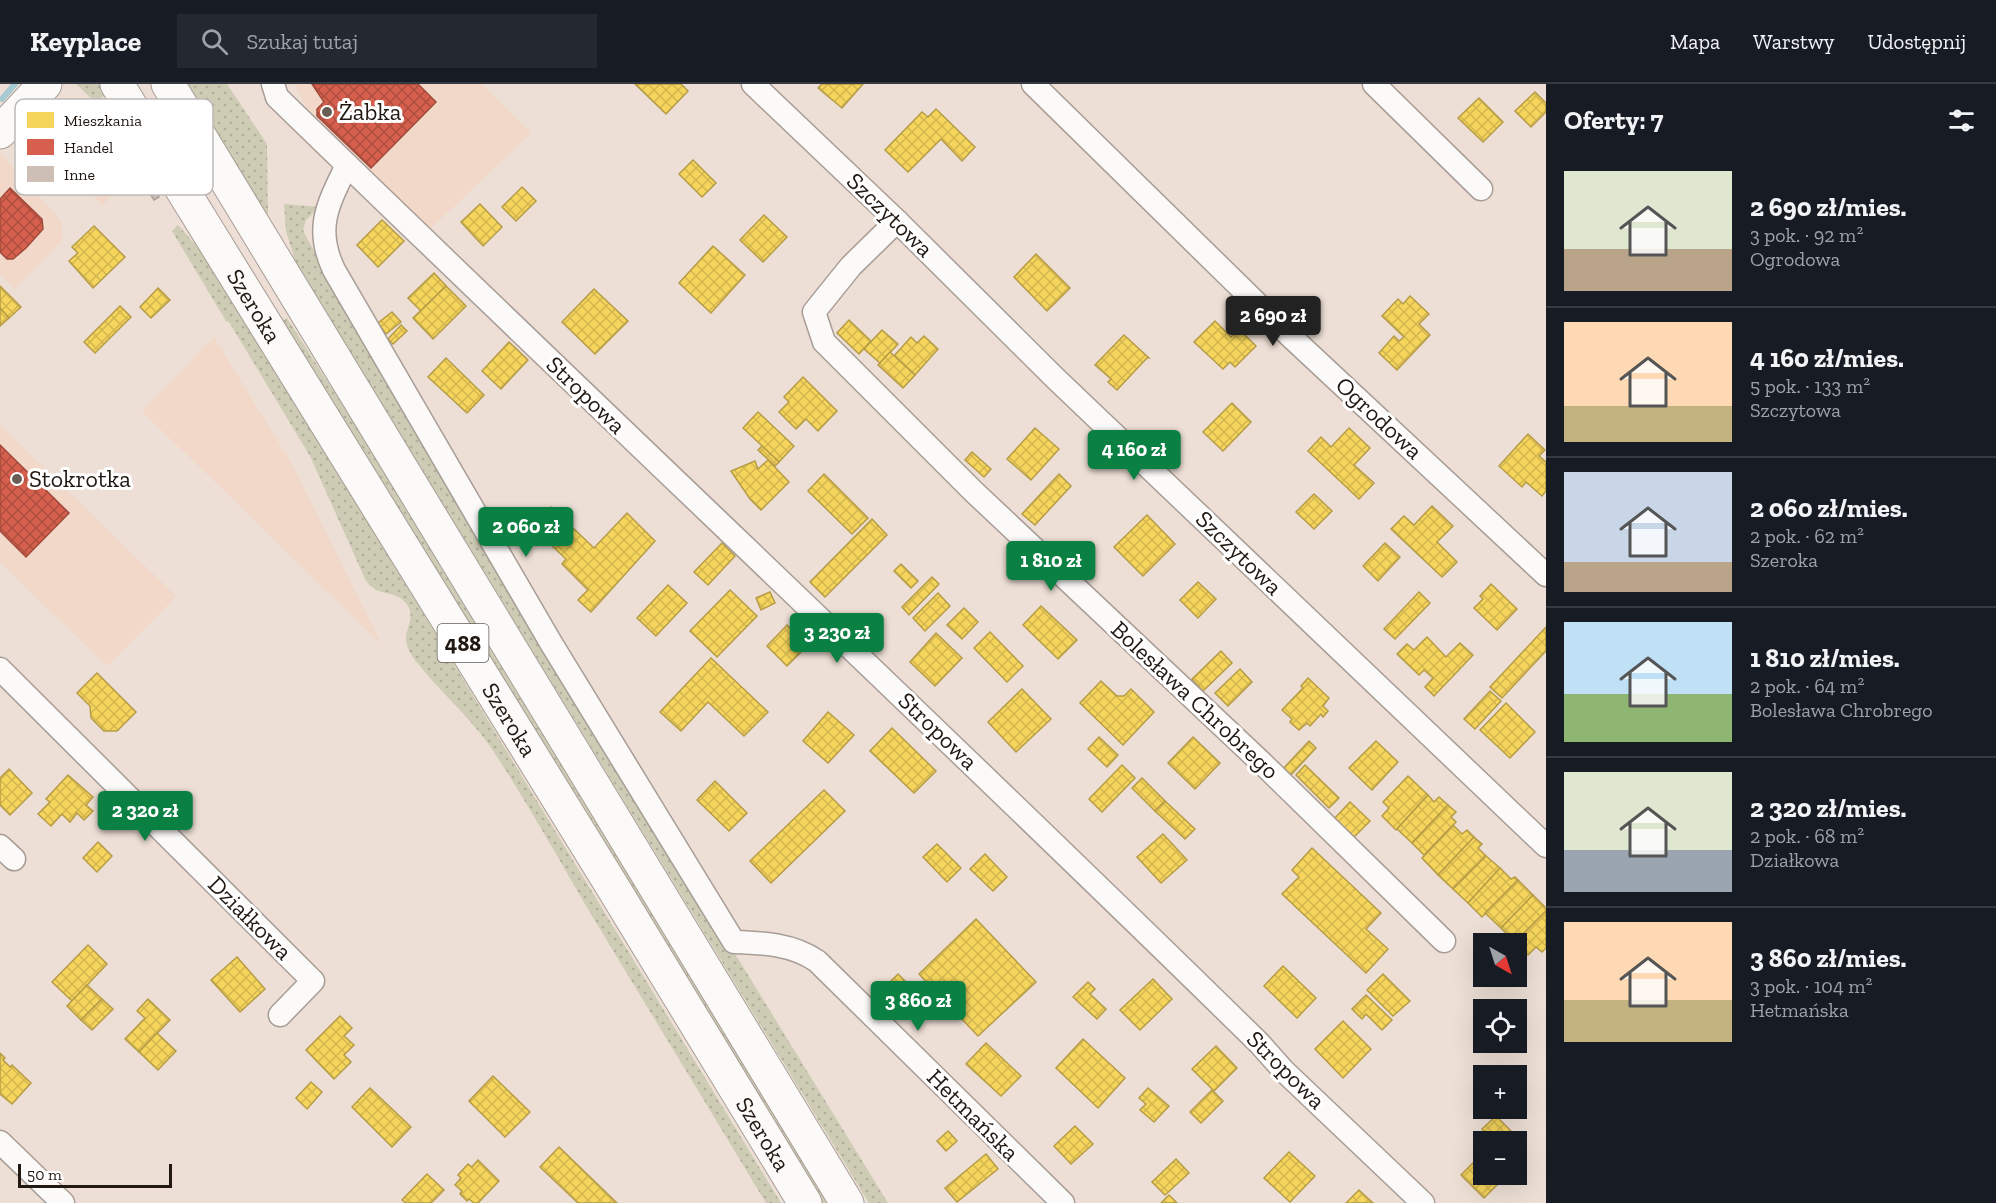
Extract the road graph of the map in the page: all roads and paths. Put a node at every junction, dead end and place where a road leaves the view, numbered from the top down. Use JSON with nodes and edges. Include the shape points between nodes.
{"nodes":[{"id":1,"x":45,"y":84,"type":"edge"},
{"id":2,"x":117,"y":84,"type":"edge"},
{"id":3,"x":168,"y":84,"type":"edge"},
{"id":4,"x":273,"y":84,"type":"edge"},
{"id":5,"x":753,"y":84,"type":"edge"},
{"id":6,"x":1033,"y":84,"type":"edge"},
{"id":7,"x":1374,"y":84,"type":"edge"},
{"id":8,"x":30,"y":99,"type":"edge"},
{"id":9,"x":126,"y":99,"type":"edge"},
{"id":10,"x":177,"y":99,"type":"edge"},
{"id":11,"x":15,"y":113,"type":"edge"},
{"id":12,"x":2,"y":126,"type":"edge"},
{"id":13,"x":213,"y":158,"type":"edge"},
{"id":14,"x":347,"y":165,"type":"junction"},
{"id":15,"x":1481,"y":189,"type":"dead end"},
{"id":16,"x":186,"y":195,"type":"edge"},
{"id":17,"x":897,"y":221,"type":"junction"},
{"id":18,"x":1546,"y":575,"type":"edge"},
{"id":19,"x":0,"y":669,"type":"edge"},
{"id":20,"x":1546,"y":846,"type":"edge"},
{"id":21,"x":1444,"y":941,"type":"dead end"},
{"id":22,"x":280,"y":1015,"type":"dead end"},
{"id":23,"x":0,"y":1142,"type":"edge"},
{"id":24,"x":63,"y":1203,"type":"edge"},
{"id":25,"x":805,"y":1203,"type":"edge"},
{"id":26,"x":847,"y":1203,"type":"edge"},
{"id":27,"x":1063,"y":1203,"type":"edge"},
{"id":28,"x":1423,"y":1203,"type":"edge"}],
"edges":[{"from":1,"to":8,"type":"main road"},
{"from":2,"to":9,"type":"main road","name":"Szeroka","number":"488"},
{"from":3,"to":10,"type":"main road","name":"Szeroka","number":"488"},
{"from":4,"to":14,"type":"street","name":"Stropowa","via":[[277,97]]},
{"from":5,"to":17,"type":"street","name":"Szczytowa"},
{"from":6,"to":18,"type":"street","name":"Ogrodowa","via":[[1289,334]]},
{"from":7,"to":15,"type":"street"},
{"from":11,"to":12,"type":"main road"},
{"from":13,"to":26,"type":"main road","name":"Szeroka","number":"488"},
{"from":14,"to":27,"type":"street","name":"Hetmańska","via":[[327,208],[324,226],[325,246],[332,264],[551,643],[734,942],[789,948],[817,961]]},
{"from":14,"to":28,"type":"street","name":"Stropowa","via":[[1074,861],[1284,1071]]},
{"from":16,"to":25,"type":"main road","name":"Szeroka","number":"488"},
{"from":17,"to":20,"type":"street","name":"Szczytowa","via":[[1055,378]]},
{"from":17,"to":21,"type":"street","name":"Bolesława Chrobrego","via":[[851,266],[814,312],[824,342],[973,491]]},
{"from":19,"to":22,"type":"street","name":"Działkowa","via":[[313,981]]},
{"from":23,"to":24,"type":"street"}]}
